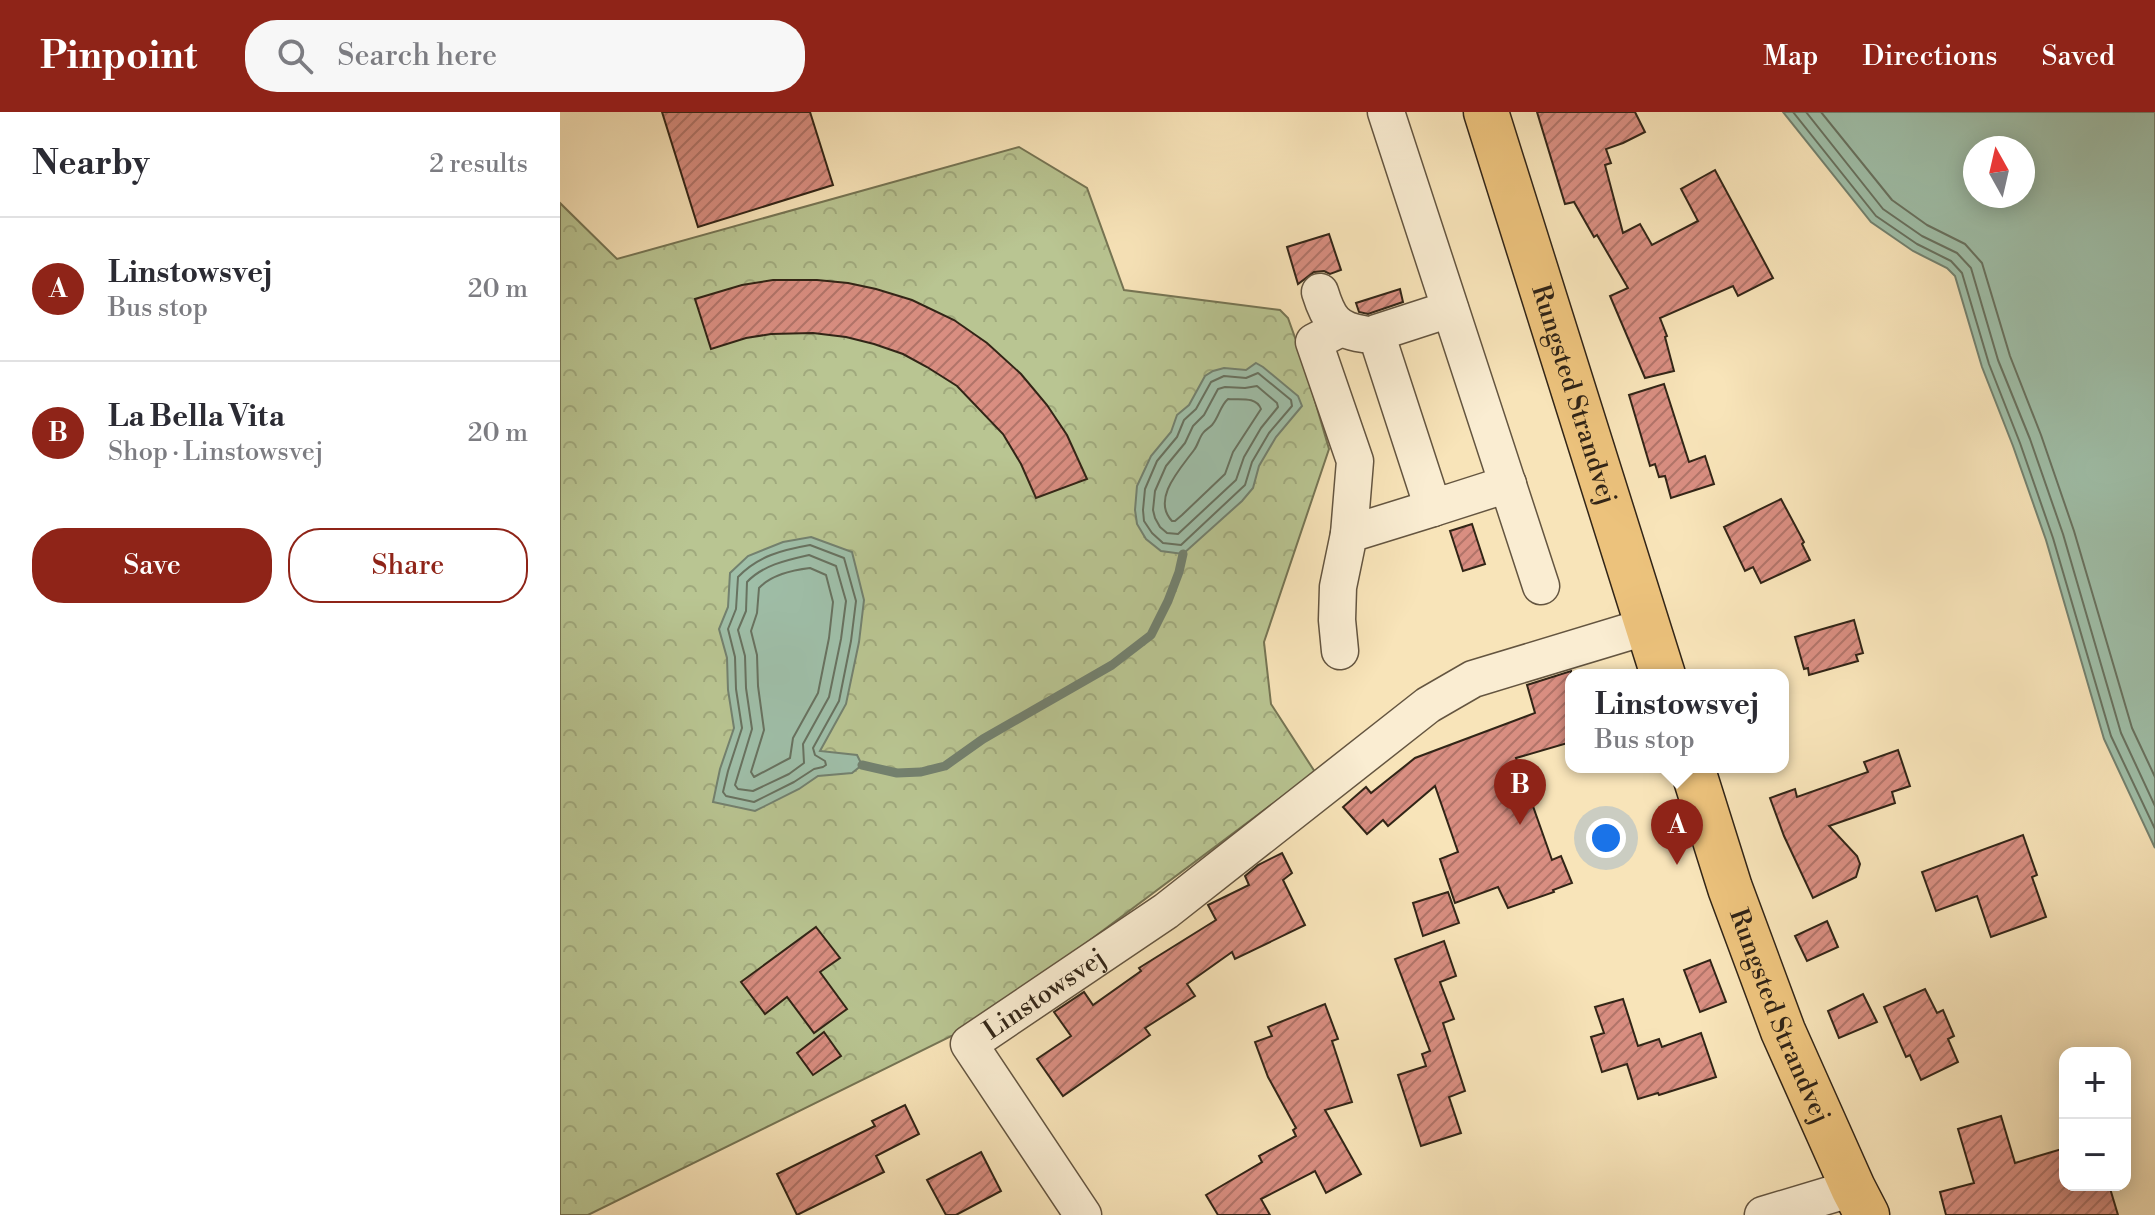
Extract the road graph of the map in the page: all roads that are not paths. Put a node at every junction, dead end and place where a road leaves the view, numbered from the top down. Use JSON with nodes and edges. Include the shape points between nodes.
{"nodes":[{"id":1,"x":1386,"y":112,"type":"edge"},
{"id":2,"x":1486,"y":112,"type":"edge"},
{"id":3,"x":1320,"y":292,"type":"dead end"},
{"id":4,"x":1450,"y":309,"type":"junction"},
{"id":5,"x":1358,"y":330,"type":"junction"},
{"id":6,"x":1508,"y":484,"type":"junction"},
{"id":7,"x":1433,"y":508,"type":"junction"},
{"id":8,"x":1349,"y":534,"type":"junction"},
{"id":9,"x":1541,"y":586,"type":"dead end"},
{"id":10,"x":1648,"y":626,"type":"junction"},
{"id":11,"x":1340,"y":651,"type":"dead end"},
{"id":12,"x":1661,"y":669,"type":"edge"},
{"id":13,"x":1694,"y":773,"type":"edge"},
{"id":14,"x":1860,"y":1202,"type":"edge"},
{"id":15,"x":1083,"y":1215,"type":"edge"},
{"id":16,"x":1763,"y":1215,"type":"edge"}],
"edges":[{"from":1,"to":4,"type":"street"},
{"from":2,"to":10,"type":"main road","name":"Rungsted Strandvej"},
{"from":3,"to":5,"type":"street","via":[[1333,321]]},
{"from":4,"to":5,"type":"street"},
{"from":4,"to":6,"type":"street"},
{"from":5,"to":7,"type":"street"},
{"from":5,"to":8,"type":"street","via":[[1314,342],[1355,461]]},
{"from":6,"to":7,"type":"street"},
{"from":6,"to":9,"type":"street"},
{"from":7,"to":8,"type":"street"},
{"from":8,"to":11,"type":"street","via":[[1338,587]]},
{"from":10,"to":12,"type":"main road","name":"Rungsted Strandvej"},
{"from":10,"to":15,"type":"street","name":"Linstowsvej","via":[[1473,679],[1428,705],[1166,911],[969,1044]]},
{"from":13,"to":14,"type":"main road","name":"Rungsted Strandvej","via":[[1783,1031]]},
{"from":14,"to":16,"type":"street"}]}
